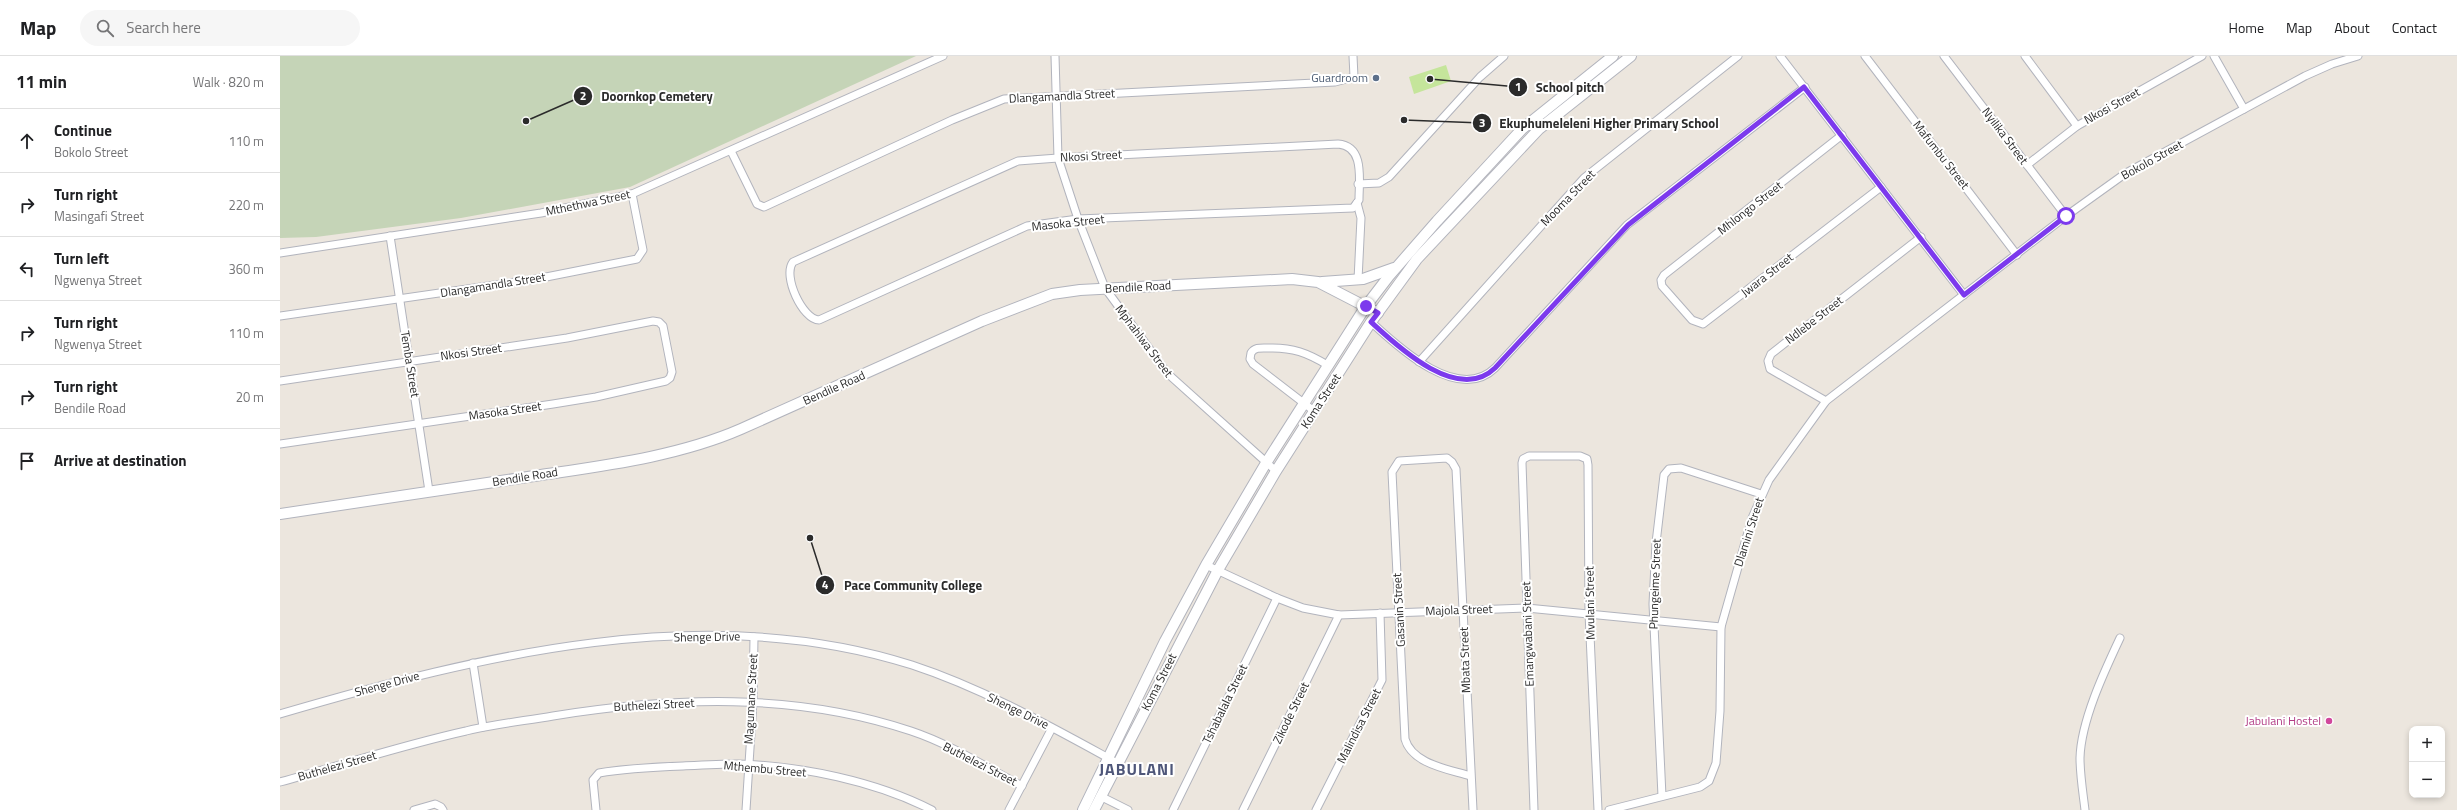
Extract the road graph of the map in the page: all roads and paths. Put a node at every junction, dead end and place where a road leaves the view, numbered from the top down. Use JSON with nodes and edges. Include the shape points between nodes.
{"nodes":[{"id":1,"x":943,"y":56,"type":"edge"},
{"id":2,"x":1055,"y":56,"type":"edge"},
{"id":3,"x":1353,"y":56,"type":"edge"},
{"id":4,"x":1504,"y":56,"type":"edge"},
{"id":5,"x":1613,"y":56,"type":"edge"},
{"id":6,"x":1631,"y":56,"type":"edge"},
{"id":7,"x":1738,"y":56,"type":"edge"},
{"id":8,"x":1780,"y":56,"type":"edge"},
{"id":9,"x":1865,"y":56,"type":"edge"},
{"id":10,"x":1944,"y":56,"type":"edge"},
{"id":11,"x":2024,"y":56,"type":"edge"},
{"id":12,"x":2202,"y":56,"type":"edge"},
{"id":13,"x":2214,"y":56,"type":"edge"},
{"id":14,"x":2358,"y":56,"type":"edge"},
{"id":15,"x":1804,"y":87,"type":"junction"},
{"id":16,"x":1056,"y":95,"type":"junction"},
{"id":17,"x":2244,"y":109,"type":"junction"},
{"id":18,"x":2077,"y":126,"type":"junction"},
{"id":19,"x":1842,"y":135,"type":"junction"},
{"id":20,"x":731,"y":151,"type":"junction"},
{"id":21,"x":1058,"y":158,"type":"junction"},
{"id":22,"x":2027,"y":164,"type":"junction"},
{"id":23,"x":1358,"y":184,"type":"junction"},
{"id":24,"x":1881,"y":187,"type":"junction"},
{"id":25,"x":632,"y":194,"type":"junction"},
{"id":26,"x":1355,"y":206,"type":"junction"},
{"id":27,"x":2066,"y":216,"type":"junction"},
{"id":28,"x":1078,"y":220,"type":"junction"},
{"id":29,"x":390,"y":236,"type":"junction"},
{"id":30,"x":1921,"y":237,"type":"junction"},
{"id":31,"x":280,"y":253,"type":"edge"},
{"id":32,"x":2017,"y":254,"type":"junction"},
{"id":33,"x":1399,"y":265,"type":"junction"},
{"id":34,"x":789,"y":268,"type":"joint"},
{"id":35,"x":1358,"y":280,"type":"junction"},
{"id":36,"x":1318,"y":282,"type":"junction"},
{"id":37,"x":1661,"y":282,"type":"joint"},
{"id":38,"x":1105,"y":288,"type":"junction"},
{"id":39,"x":1964,"y":295,"type":"junction"},
{"id":40,"x":399,"y":299,"type":"junction"},
{"id":41,"x":1366,"y":306,"type":"junction"},
{"id":42,"x":1378,"y":313,"type":"junction"},
{"id":43,"x":280,"y":316,"type":"edge"},
{"id":44,"x":1371,"y":322,"type":"junction"},
{"id":45,"x":660,"y":323,"type":"joint"},
{"id":46,"x":410,"y":361,"type":"junction"},
{"id":47,"x":1419,"y":362,"type":"junction"},
{"id":48,"x":1329,"y":366,"type":"junction"},
{"id":49,"x":280,"y":381,"type":"edge"},
{"id":50,"x":1826,"y":401,"type":"junction"},
{"id":51,"x":1305,"y":404,"type":"junction"},
{"id":52,"x":1314,"y":411,"type":"junction"},
{"id":53,"x":419,"y":424,"type":"junction"},
{"id":54,"x":280,"y":444,"type":"edge"},
{"id":55,"x":1525,"y":458,"type":"joint"},
{"id":56,"x":1266,"y":463,"type":"junction"},
{"id":57,"x":1454,"y":463,"type":"joint"},
{"id":58,"x":1276,"y":471,"type":"junction"},
{"id":59,"x":429,"y":491,"type":"junction"},
{"id":60,"x":1761,"y":494,"type":"junction"},
{"id":61,"x":280,"y":514,"type":"edge"},
{"id":62,"x":1206,"y":565,"type":"junction"},
{"id":63,"x":1218,"y":570,"type":"junction"},
{"id":64,"x":1277,"y":598,"type":"junction"},
{"id":65,"x":1527,"y":608,"type":"junction"},
{"id":66,"x":1464,"y":610,"type":"junction"},
{"id":67,"x":1380,"y":613,"type":"junction"},
{"id":68,"x":1399,"y":613,"type":"junction"},
{"id":69,"x":1589,"y":613,"type":"junction"},
{"id":70,"x":1339,"y":615,"type":"junction"},
{"id":71,"x":1653,"y":620,"type":"junction"},
{"id":72,"x":1721,"y":626,"type":"junction"},
{"id":73,"x":754,"y":637,"type":"junction"},
{"id":74,"x":2120,"y":638,"type":"dead end"},
{"id":75,"x":473,"y":663,"type":"junction"},
{"id":76,"x":753,"y":702,"type":"junction"},
{"id":77,"x":280,"y":714,"type":"edge"},
{"id":78,"x":483,"y":727,"type":"junction"},
{"id":79,"x":1052,"y":728,"type":"junction"},
{"id":80,"x":1113,"y":761,"type":"junction"},
{"id":81,"x":747,"y":765,"type":"junction"},
{"id":82,"x":1470,"y":776,"type":"junction"},
{"id":83,"x":280,"y":782,"type":"edge"},
{"id":84,"x":1022,"y":786,"type":"junction"},
{"id":85,"x":1100,"y":796,"type":"junction"},
{"id":86,"x":1662,"y":796,"type":"junction"},
{"id":87,"x":442,"y":808,"type":"edge"},
{"id":88,"x":414,"y":810,"type":"edge"},
{"id":89,"x":596,"y":810,"type":"edge"},
{"id":90,"x":746,"y":810,"type":"edge"},
{"id":91,"x":932,"y":810,"type":"edge"},
{"id":92,"x":1010,"y":810,"type":"edge"},
{"id":93,"x":1083,"y":810,"type":"edge"},
{"id":94,"x":1094,"y":810,"type":"edge"},
{"id":95,"x":1128,"y":810,"type":"edge"},
{"id":96,"x":1173,"y":810,"type":"edge"},
{"id":97,"x":1243,"y":810,"type":"edge"},
{"id":98,"x":1316,"y":810,"type":"edge"},
{"id":99,"x":1473,"y":810,"type":"edge"},
{"id":100,"x":1534,"y":810,"type":"edge"},
{"id":101,"x":1598,"y":810,"type":"edge"},
{"id":102,"x":1609,"y":810,"type":"edge"},
{"id":103,"x":2086,"y":810,"type":"edge"}],
"edges":[{"from":1,"to":20,"type":"street","name":"Mthethwa Street"},
{"from":2,"to":16,"type":"street","name":"Mphahlwa Street"},
{"from":3,"to":16,"type":"street","name":"Dlangamandla Street","via":[[1354,77],[1335,82]]},
{"from":4,"to":23,"type":"street","via":[[1480,77],[1389,177],[1379,183]]},
{"from":5,"to":33,"type":"main road","name":"Koma Street","via":[[1522,130]]},
{"from":6,"to":42,"type":"main road","name":"Koma Street","via":[[1539,129],[1417,259]]},
{"from":7,"to":47,"type":"street","name":"Mooma Street","via":[[1584,178]]},
{"from":8,"to":15,"type":"street"},
{"from":9,"to":32,"type":"street","name":"Mafumbu Street"},
{"from":10,"to":22,"type":"street","name":"Nyilika Street"},
{"from":11,"to":18,"type":"street"},
{"from":12,"to":18,"type":"street","name":"Nkosi Street"},
{"from":13,"to":17,"type":"street"},
{"from":14,"to":17,"type":"street","name":"Bokolo Street","via":[[2332,64]]},
{"from":15,"to":19,"type":"street"},
{"from":15,"to":47,"type":"street","via":[[1628,225],[1492,371],[1478,378],[1459,378],[1436,372]]},
{"from":16,"to":20,"type":"street","name":"Dlangamandla Street","via":[[1016,97],[997,101],[764,206],[757,204]]},
{"from":16,"to":21,"type":"street","name":"Mphahlwa Street"},
{"from":17,"to":27,"type":"street","name":"Bokolo Street","via":[[2126,173]]},
{"from":18,"to":22,"type":"street","name":"Nkosi Street"},
{"from":19,"to":24,"type":"street"},
{"from":19,"to":37,"type":"street","name":"Mhlongo Street","via":[[1664,275]]},
{"from":20,"to":25,"type":"street","name":"Mthethwa Street"},
{"from":21,"to":23,"type":"street","name":"Nkosi Street","via":[[1346,145],[1357,155]]},
{"from":21,"to":28,"type":"street","name":"Mphahlwa Street"},
{"from":21,"to":34,"type":"street","name":"Nkosi Street","via":[[1018,161],[798,260]]},
{"from":22,"to":27,"type":"street","name":"Nyilika Street"},
{"from":23,"to":26,"type":"street","name":"Nkosi Street"},
{"from":24,"to":30,"type":"street"},
{"from":24,"to":37,"type":"street","name":"Jwara Street","via":[[1703,324],[1697,324],[1692,320]]},
{"from":25,"to":29,"type":"street","name":"Mthethwa Street","via":[[541,213]]},
{"from":25,"to":40,"type":"street","name":"Dlangamandla Street","via":[[643,250],[637,259],[536,279]]},
{"from":26,"to":28,"type":"street","name":"Masoka Street"},
{"from":26,"to":35,"type":"street","name":"Nkosi Street","via":[[1360,218]]},
{"from":27,"to":32,"type":"street","name":"Bokolo Street"},
{"from":28,"to":34,"type":"street","name":"Masoka Street","via":[[1027,226],[819,320],[807,315],[790,282]]},
{"from":28,"to":38,"type":"street","name":"Mphahlwa Street"},
{"from":29,"to":31,"type":"street","name":"Mthethwa Street"},
{"from":29,"to":40,"type":"street","name":"Temba Street"},
{"from":30,"to":39,"type":"street"},
{"from":30,"to":50,"type":"street","name":"Ndlebe Street","via":[[1771,354],[1768,361],[1770,369]]},
{"from":32,"to":39,"type":"street","name":"Bokolo Street"},
{"from":33,"to":35,"type":"main road","via":[[1384,273]]},
{"from":33,"to":41,"type":"main road","name":"Koma Street"},
{"from":35,"to":36,"type":"main road"},
{"from":36,"to":38,"type":"main road","name":"Bendile Road","via":[[1292,279]]},
{"from":36,"to":41,"type":"main road","name":"Bendile Road"},
{"from":38,"to":56,"type":"street","name":"Mphahlwa Street","via":[[1167,373]]},
{"from":38,"to":59,"type":"main road","name":"Bendile Road","via":[[1058,292],[1044,296],[708,442],[672,452],[581,469]]},
{"from":39,"to":50,"type":"street","name":"Dlamini Street"},
{"from":40,"to":43,"type":"street","name":"Dlangamandla Street"},
{"from":40,"to":46,"type":"street","name":"Temba Street"},
{"from":41,"to":42,"type":"main road","name":"Bendile Road"},
{"from":41,"to":48,"type":"main road","name":"Koma Street"},
{"from":42,"to":44,"type":"main road","name":"Koma Street"},
{"from":44,"to":47,"type":"street"},
{"from":44,"to":52,"type":"main road","name":"Koma Street"},
{"from":45,"to":46,"type":"street","name":"Nkosi Street","via":[[651,321],[567,338]]},
{"from":45,"to":53,"type":"street","name":"Masoka Street","via":[[672,370],[672,376],[667,380],[596,397]]},
{"from":46,"to":49,"type":"street","name":"Nkosi Street"},
{"from":46,"to":53,"type":"street","name":"Temba Street"},
{"from":48,"to":51,"type":"main road","name":"Koma Street"},
{"from":48,"to":51,"type":"street","via":[[1293,348],[1252,350],[1250,359],[1253,364]]},
{"from":50,"to":60,"type":"street","name":"Dlamini Street","via":[[1792,446]]},
{"from":51,"to":52,"type":"street"},
{"from":51,"to":56,"type":"main road","name":"Koma Street"},
{"from":52,"to":58,"type":"main road","name":"Koma Street"},
{"from":53,"to":54,"type":"street","name":"Masoka Street"},
{"from":53,"to":59,"type":"street","name":"Temba Street"},
{"from":55,"to":65,"type":"street","name":"Emangwabani Street","via":[[1522,466]]},
{"from":55,"to":69,"type":"street","name":"Mvulani Street","via":[[1580,456],[1588,460]]},
{"from":56,"to":58,"type":"street","name":"Mphahlwa Street"},
{"from":56,"to":62,"type":"main road","name":"Koma Street"},
{"from":57,"to":66,"type":"street","name":"Mbata Street","via":[[1457,474]]},
{"from":57,"to":68,"type":"street","name":"Gasanin Street","via":[[1444,458],[1399,461],[1393,469]]},
{"from":58,"to":63,"type":"main road","name":"Koma Street"},
{"from":59,"to":61,"type":"main road","name":"Bendile Road"},
{"from":60,"to":71,"type":"street","name":"Phungeime Street","via":[[1680,468],[1666,472],[1662,486],[1656,543]]},
{"from":60,"to":72,"type":"street","name":"Dlamini Street","via":[[1742,547]]},
{"from":62,"to":63,"type":"street","name":"Majola Street"},
{"from":62,"to":80,"type":"main road","name":"Koma Street","via":[[1165,641]]},
{"from":63,"to":64,"type":"street","name":"Majola Street"},
{"from":63,"to":80,"type":"main road","name":"Koma Street"},
{"from":64,"to":70,"type":"street","name":"Majola Street","via":[[1303,608]]},
{"from":64,"to":96,"type":"street","name":"Tshabalala Street"},
{"from":65,"to":66,"type":"street","name":"Majola Street"},
{"from":65,"to":69,"type":"street","name":"Majola Street"},
{"from":65,"to":100,"type":"street","name":"Emangwabani Street"},
{"from":66,"to":68,"type":"street","name":"Majola Street"},
{"from":66,"to":82,"type":"street","name":"Mbata Street"},
{"from":67,"to":68,"type":"street","name":"Majola Street"},
{"from":67,"to":70,"type":"street","name":"Majola Street"},
{"from":67,"to":98,"type":"street","name":"Malindisa Street","via":[[1382,680]]},
{"from":68,"to":82,"type":"street","name":"Gasanin Street","via":[[1407,746],[1416,756]]},
{"from":69,"to":71,"type":"street","name":"Majola Street"},
{"from":69,"to":101,"type":"street","name":"Mvulani Street"},
{"from":70,"to":97,"type":"street","name":"Zikode Street"},
{"from":71,"to":72,"type":"street","name":"Majola Street"},
{"from":71,"to":86,"type":"street","name":"Phungeime Street"},
{"from":72,"to":86,"type":"street","name":"Dlamini Street","via":[[1720,725],[1716,763],[1709,781],[1700,787]]},
{"from":73,"to":75,"type":"street","name":"Shenge Drive","via":[[732,635],[630,640],[503,656]]},
{"from":73,"to":76,"type":"street","name":"Magumane Street"},
{"from":73,"to":79,"type":"street","name":"Shenge Drive","via":[[856,651],[911,665],[958,681]]},
{"from":74,"to":103,"type":"street","via":[[2082,736],[2080,759]]},
{"from":75,"to":77,"type":"street","name":"Shenge Drive","via":[[427,673]]},
{"from":75,"to":78,"type":"street"},
{"from":76,"to":78,"type":"street","name":"Buthelezi Street","via":[[638,704]]},
{"from":76,"to":81,"type":"street","name":"Magumane Street"},
{"from":76,"to":84,"type":"street","name":"Buthelezi Street","via":[[831,711],[884,723],[929,738]]},
{"from":78,"to":83,"type":"street","name":"Buthelezi Street","via":[[416,743]]},
{"from":79,"to":80,"type":"street","name":"Shenge Drive"},
{"from":79,"to":84,"type":"street"},
{"from":80,"to":85,"type":"main road","name":"Koma Street"},
{"from":80,"to":93,"type":"main road","name":"Koma Street"},
{"from":81,"to":89,"type":"street","name":"Mthembu Street","via":[[632,768],[599,773],[593,777]]},
{"from":81,"to":90,"type":"street","name":"Magumane Street"},
{"from":81,"to":91,"type":"street","name":"Mthembu Street","via":[[851,781],[896,794]]},
{"from":82,"to":99,"type":"street","name":"Mbata Street"},
{"from":84,"to":92,"type":"street"},
{"from":85,"to":94,"type":"main road","name":"Koma Street"},
{"from":85,"to":95,"type":"street"},
{"from":86,"to":102,"type":"street"},
{"from":87,"to":88,"type":"street","via":[[435,804]]}]}
